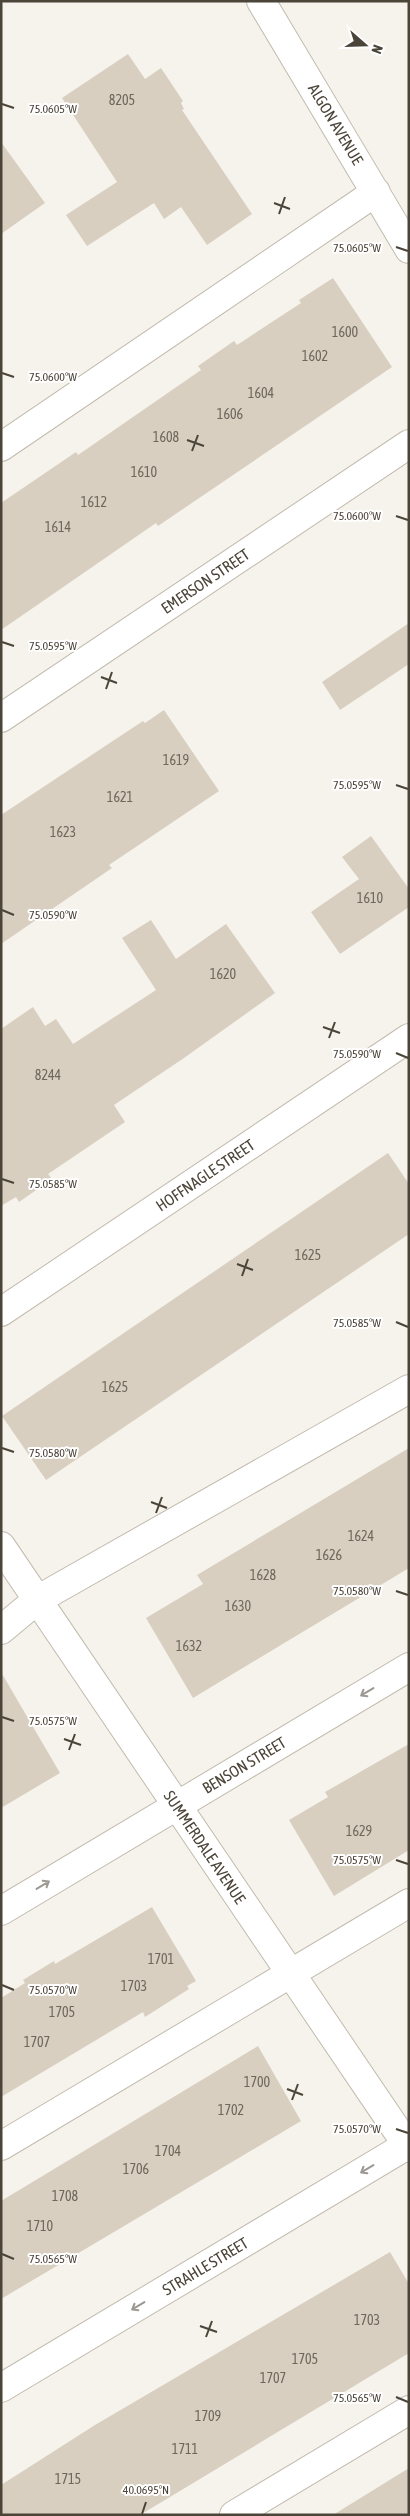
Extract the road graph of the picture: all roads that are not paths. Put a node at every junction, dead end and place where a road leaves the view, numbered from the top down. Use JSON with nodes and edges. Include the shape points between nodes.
{"nodes":[{"id":1,"x":261,"y":1,"type":"edge"},
{"id":2,"x":376,"y":192,"type":"junction"},
{"id":3,"x":409,"y":249,"type":"edge"},
{"id":4,"x":409,"y":444,"type":"edge"},
{"id":5,"x":1,"y":447,"type":"edge"},
{"id":6,"x":1,"y":718,"type":"edge"},
{"id":7,"x":409,"y":1038,"type":"edge"},
{"id":8,"x":1,"y":1312,"type":"edge"},
{"id":9,"x":409,"y":1389,"type":"edge"},
{"id":10,"x":1,"y":1546,"type":"edge"},
{"id":11,"x":37,"y":1600,"type":"junction"},
{"id":12,"x":1,"y":1630,"type":"edge"},
{"id":13,"x":409,"y":1667,"type":"edge"},
{"id":14,"x":178,"y":1805,"type":"junction"},
{"id":15,"x":409,"y":1903,"type":"edge"},
{"id":16,"x":1,"y":1910,"type":"edge"},
{"id":17,"x":289,"y":1974,"type":"junction"},
{"id":18,"x":1,"y":2146,"type":"edge"},
{"id":19,"x":408,"y":2146,"type":"edge"},
{"id":20,"x":1,"y":2388,"type":"edge"},
{"id":21,"x":409,"y":2410,"type":"edge"},
{"id":22,"x":234,"y":2515,"type":"edge"}],
"edges":[{"from":1,"to":2,"type":"street","name":"ALGON AVENUE"},
{"from":2,"to":3,"type":"street","name":"ALGON AVENUE"},
{"from":2,"to":5,"type":"street"},
{"from":4,"to":6,"type":"street","name":"EMERSON STREET"},
{"from":7,"to":8,"type":"street","name":"HOFFNAGLE STREET"},
{"from":9,"to":11,"type":"street"},
{"from":10,"to":11,"type":"street","name":"SUMMERDALE AVENUE"},
{"from":11,"to":12,"type":"street"},
{"from":11,"to":14,"type":"street","name":"SUMMERDALE AVENUE"},
{"from":13,"to":14,"type":"street","name":"BENSON STREET","one_way":true},
{"from":16,"to":14,"type":"street","name":"BENSON STREET","one_way":true},
{"from":14,"to":17,"type":"street","name":"SUMMERDALE AVENUE"},
{"from":15,"to":17,"type":"street"},
{"from":17,"to":18,"type":"street"},
{"from":17,"to":19,"type":"street","name":"SUMMERDALE AVENUE"},
{"from":19,"to":20,"type":"street","name":"STRAHLE STREET","one_way":true},
{"from":21,"to":22,"type":"street"}]}
